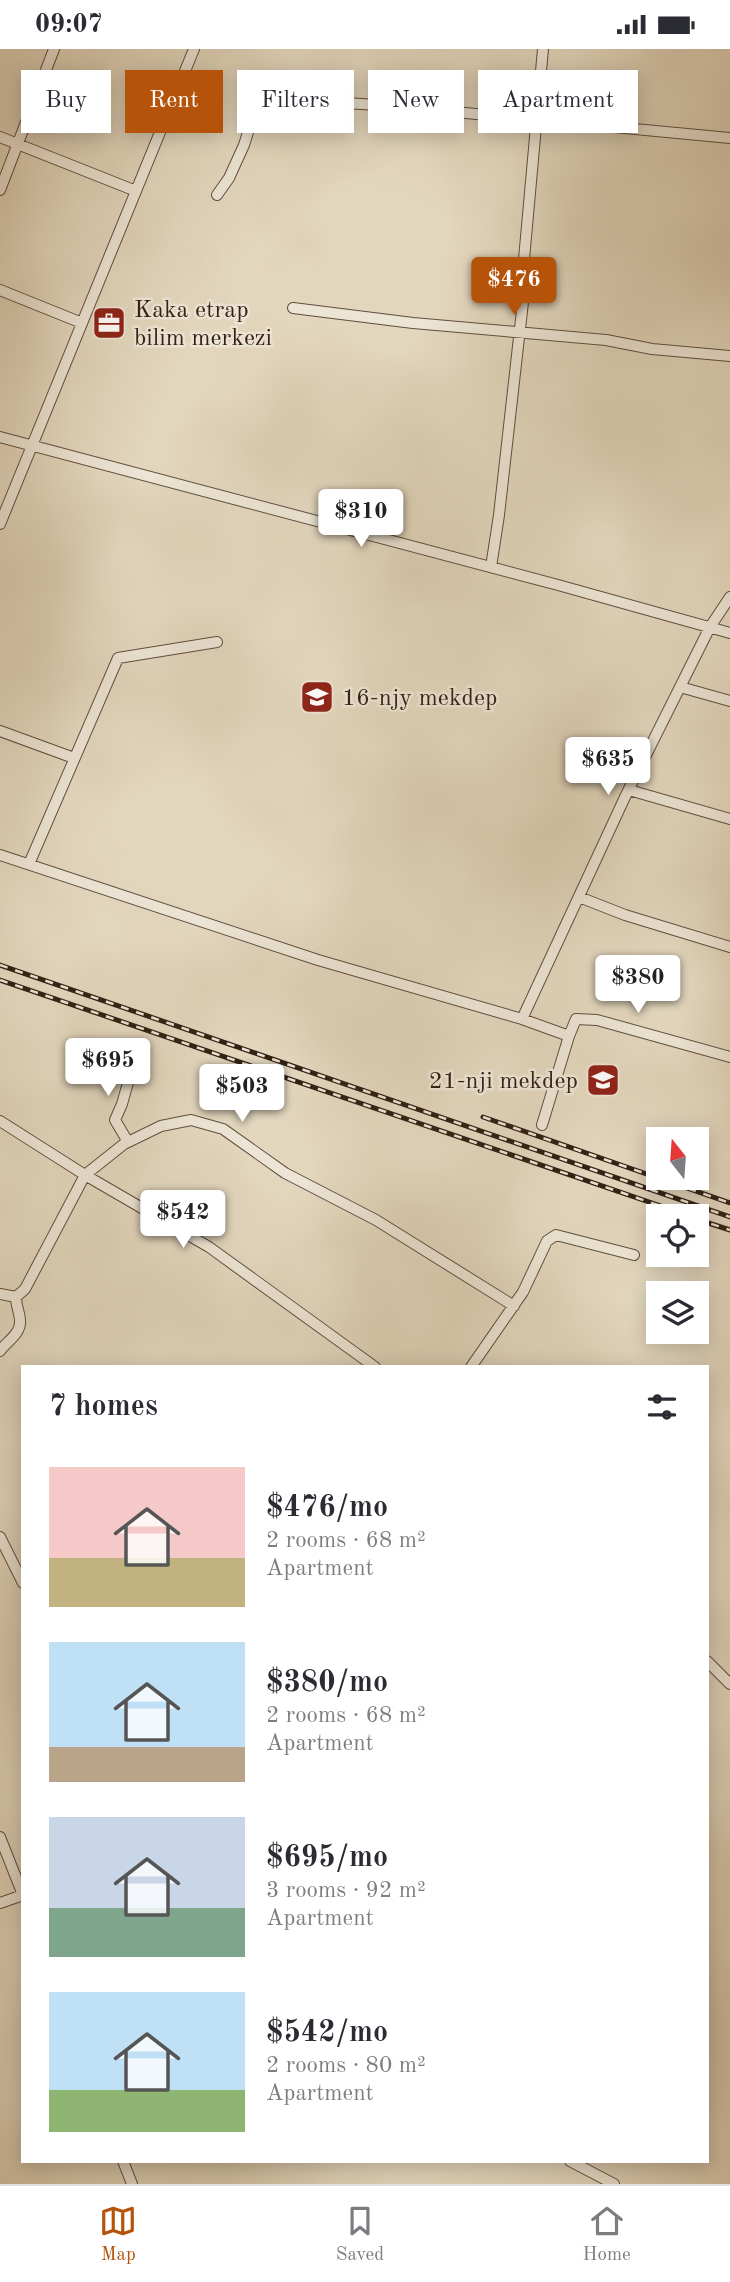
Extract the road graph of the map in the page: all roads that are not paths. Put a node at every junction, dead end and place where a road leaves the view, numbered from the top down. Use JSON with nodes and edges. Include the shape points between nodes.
{"nodes":[{"id":1,"x":54,"y":49,"type":"edge"},
{"id":2,"x":194,"y":49,"type":"edge"},
{"id":3,"x":543,"y":49,"type":"edge"},
{"id":4,"x":541,"y":70,"type":"edge"},
{"id":5,"x":478,"y":115,"type":"edge"},
{"id":6,"x":638,"y":130,"type":"edge"},
{"id":7,"x":535,"y":133,"type":"edge"},
{"id":8,"x":0,"y":137,"type":"edge"},
{"id":9,"x":730,"y":138,"type":"edge"},
{"id":10,"x":16,"y":143,"type":"junction"},
{"id":11,"x":0,"y":190,"type":"edge"},
{"id":12,"x":136,"y":191,"type":"junction"},
{"id":13,"x":218,"y":195,"type":"dead end"},
{"id":14,"x":0,"y":289,"type":"edge"},
{"id":15,"x":293,"y":308,"type":"dead end"},
{"id":16,"x":82,"y":323,"type":"junction"},
{"id":17,"x":519,"y":333,"type":"junction"},
{"id":18,"x":730,"y":356,"type":"edge"},
{"id":19,"x":0,"y":437,"type":"edge"},
{"id":20,"x":32,"y":446,"type":"junction"},
{"id":21,"x":0,"y":524,"type":"edge"},
{"id":22,"x":491,"y":567,"type":"junction"},
{"id":23,"x":730,"y":597,"type":"edge"},
{"id":24,"x":710,"y":627,"type":"junction"},
{"id":25,"x":730,"y":633,"type":"edge"},
{"id":26,"x":217,"y":642,"type":"dead end"},
{"id":27,"x":680,"y":687,"type":"junction"},
{"id":28,"x":730,"y":701,"type":"edge"},
{"id":29,"x":0,"y":731,"type":"edge"},
{"id":30,"x":74,"y":758,"type":"junction"},
{"id":31,"x":629,"y":790,"type":"junction"},
{"id":32,"x":730,"y":819,"type":"edge"},
{"id":33,"x":0,"y":855,"type":"edge"},
{"id":34,"x":29,"y":864,"type":"junction"},
{"id":35,"x":579,"y":897,"type":"junction"},
{"id":36,"x":730,"y":947,"type":"edge"},
{"id":37,"x":522,"y":1019,"type":"junction"},
{"id":38,"x":569,"y":1036,"type":"junction"},
{"id":39,"x":138,"y":1047,"type":"dead end"},
{"id":40,"x":730,"y":1057,"type":"edge"},
{"id":41,"x":0,"y":1121,"type":"edge"},
{"id":42,"x":542,"y":1125,"type":"dead end"},
{"id":43,"x":128,"y":1142,"type":"junction"},
{"id":44,"x":85,"y":1175,"type":"junction"},
{"id":45,"x":634,"y":1255,"type":"dead end"},
{"id":46,"x":0,"y":1294,"type":"edge"},
{"id":47,"x":16,"y":1297,"type":"junction"},
{"id":48,"x":514,"y":1305,"type":"junction"},
{"id":49,"x":0,"y":1351,"type":"edge"},
{"id":50,"x":372,"y":1365,"type":"edge"},
{"id":51,"x":472,"y":1365,"type":"edge"},
{"id":52,"x":0,"y":1537,"type":"edge"},
{"id":53,"x":21,"y":1579,"type":"edge"},
{"id":54,"x":709,"y":1663,"type":"edge"},
{"id":55,"x":730,"y":1684,"type":"edge"},
{"id":56,"x":0,"y":1837,"type":"edge"},
{"id":57,"x":21,"y":1890,"type":"edge"},
{"id":58,"x":21,"y":1896,"type":"edge"},
{"id":59,"x":0,"y":1903,"type":"edge"},
{"id":60,"x":124,"y":2163,"type":"edge"},
{"id":61,"x":574,"y":2163,"type":"edge"},
{"id":62,"x":132,"y":2184,"type":"edge"},
{"id":63,"x":614,"y":2184,"type":"edge"}],
"edges":[{"from":1,"to":10,"type":"street"},
{"from":2,"to":12,"type":"street"},
{"from":3,"to":4,"type":"street"},
{"from":5,"to":13,"type":"street","via":[[270,98],[254,110],[244,145]]},
{"from":6,"to":9,"type":"street"},
{"from":7,"to":17,"type":"street"},
{"from":8,"to":10,"type":"street"},
{"from":10,"to":11,"type":"street"},
{"from":10,"to":12,"type":"street"},
{"from":12,"to":16,"type":"street"},
{"from":14,"to":16,"type":"street"},
{"from":15,"to":17,"type":"street"},
{"from":16,"to":20,"type":"street"},
{"from":17,"to":18,"type":"street"},
{"from":17,"to":22,"type":"street"},
{"from":19,"to":20,"type":"street"},
{"from":20,"to":21,"type":"street"},
{"from":20,"to":22,"type":"street"},
{"from":22,"to":24,"type":"street"},
{"from":23,"to":24,"type":"street"},
{"from":24,"to":25,"type":"street"},
{"from":24,"to":27,"type":"street"},
{"from":26,"to":30,"type":"street","via":[[118,658]]},
{"from":27,"to":28,"type":"street"},
{"from":27,"to":31,"type":"street"},
{"from":29,"to":30,"type":"street"},
{"from":30,"to":34,"type":"street"},
{"from":31,"to":32,"type":"street"},
{"from":31,"to":35,"type":"street"},
{"from":33,"to":34,"type":"street"},
{"from":34,"to":37,"type":"street","via":[[318,960]]},
{"from":35,"to":36,"type":"street"},
{"from":35,"to":37,"type":"street"},
{"from":37,"to":38,"type":"street"},
{"from":38,"to":40,"type":"street","via":[[576,1019],[597,1020]]},
{"from":38,"to":42,"type":"street"},
{"from":39,"to":43,"type":"street","via":[[115,1120]]},
{"from":41,"to":44,"type":"street"},
{"from":43,"to":44,"type":"street"},
{"from":43,"to":48,"type":"street","via":[[161,1126],[191,1120],[223,1129],[285,1173],[376,1220]]},
{"from":44,"to":47,"type":"street"},
{"from":44,"to":50,"type":"street","via":[[209,1247]]},
{"from":45,"to":48,"type":"street","via":[[556,1235],[547,1241]]},
{"from":46,"to":47,"type":"street"},
{"from":47,"to":49,"type":"street","via":[[18,1332]]},
{"from":48,"to":51,"type":"street"},
{"from":52,"to":53,"type":"street"},
{"from":54,"to":55,"type":"street"},
{"from":56,"to":57,"type":"street"},
{"from":58,"to":59,"type":"street"},
{"from":60,"to":62,"type":"street"},
{"from":61,"to":63,"type":"street"}]}
